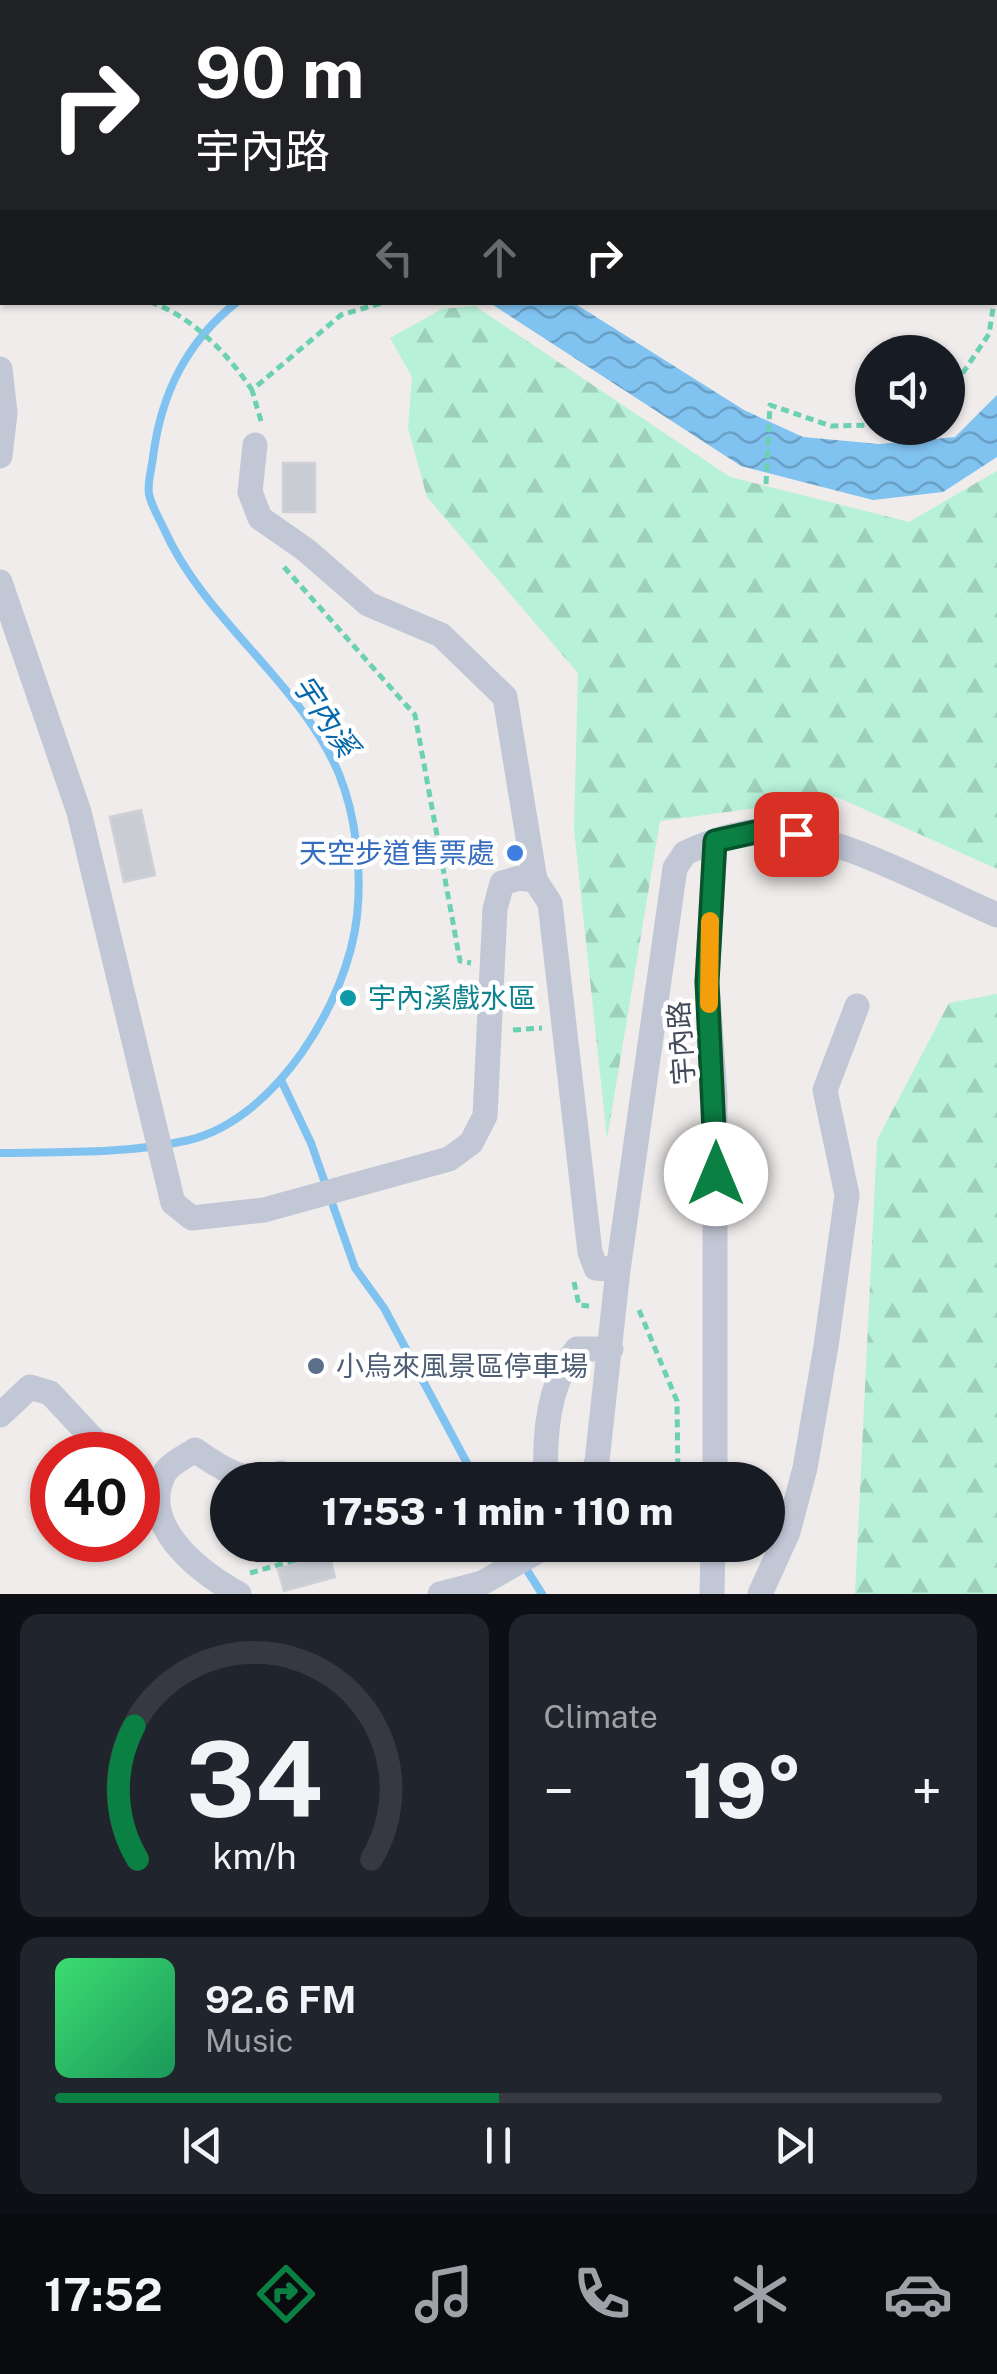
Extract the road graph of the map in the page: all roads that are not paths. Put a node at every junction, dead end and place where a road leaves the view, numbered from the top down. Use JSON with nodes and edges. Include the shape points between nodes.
{"nodes":[{"id":1,"x":0,"y":369,"type":"edge"},
{"id":2,"x":260,"y":440,"type":"road end"},
{"id":3,"x":0,"y":456,"type":"edge"},
{"id":4,"x":0,"y":582,"type":"edge"},
{"id":5,"x":715,"y":841,"type":"junction"},
{"id":6,"x":535,"y":880,"type":"junction"},
{"id":7,"x":997,"y":915,"type":"edge"},
{"id":8,"x":858,"y":1006,"type":"dead end"},
{"id":9,"x":618,"y":1270,"type":"junction"},
{"id":10,"x":611,"y":1348,"type":"junction"},
{"id":11,"x":0,"y":1415,"type":"edge"},
{"id":12,"x":86,"y":1432,"type":"edge"},
{"id":13,"x":216,"y":1462,"type":"edge"},
{"id":14,"x":547,"y":1462,"type":"edge"},
{"id":15,"x":597,"y":1462,"type":"edge"},
{"id":16,"x":715,"y":1462,"type":"edge"},
{"id":17,"x":160,"y":1474,"type":"edge"},
{"id":18,"x":160,"y":1513,"type":"edge"},
{"id":19,"x":518,"y":1562,"type":"edge"},
{"id":20,"x":713,"y":1562,"type":"edge"},
{"id":21,"x":228,"y":1588,"type":"edge"},
{"id":22,"x":440,"y":1594,"type":"edge"},
{"id":23,"x":712,"y":1594,"type":"edge"},
{"id":24,"x":760,"y":1594,"type":"edge"}],
"edges":[{"from":1,"to":3,"type":"street"},
{"from":2,"to":6,"type":"street","via":[[250,492],[260,518],[368,604],[442,634],[505,697]]},
{"from":4,"to":6,"type":"street","via":[[79,812],[173,1203],[192,1218],[264,1210],[449,1159],[471,1143],[485,1116],[491,1066],[495,909],[502,883]]},
{"from":5,"to":7,"type":"street","via":[[760,831],[796,834]]},
{"from":5,"to":9,"type":"street","via":[[685,853],[675,868]]},
{"from":5,"to":16,"type":"street","name":"宇內路","via":[[707,982],[715,1096]]},
{"from":6,"to":9,"type":"street","via":[[550,903],[590,1252],[596,1268]]},
{"from":8,"to":24,"type":"street","via":[[825,1090],[846,1195],[826,1346],[788,1532]]},
{"from":9,"to":10,"type":"street"},
{"from":10,"to":14,"type":"street","via":[[576,1350],[564,1364],[551,1402]]},
{"from":10,"to":15,"type":"street"},
{"from":11,"to":12,"type":"street","via":[[30,1388],[50,1393]]},
{"from":13,"to":17,"type":"street","via":[[195,1450]]},
{"from":18,"to":21,"type":"street","via":[[166,1534]]},
{"from":19,"to":22,"type":"street","via":[[482,1583]]},
{"from":20,"to":23,"type":"street"}]}
